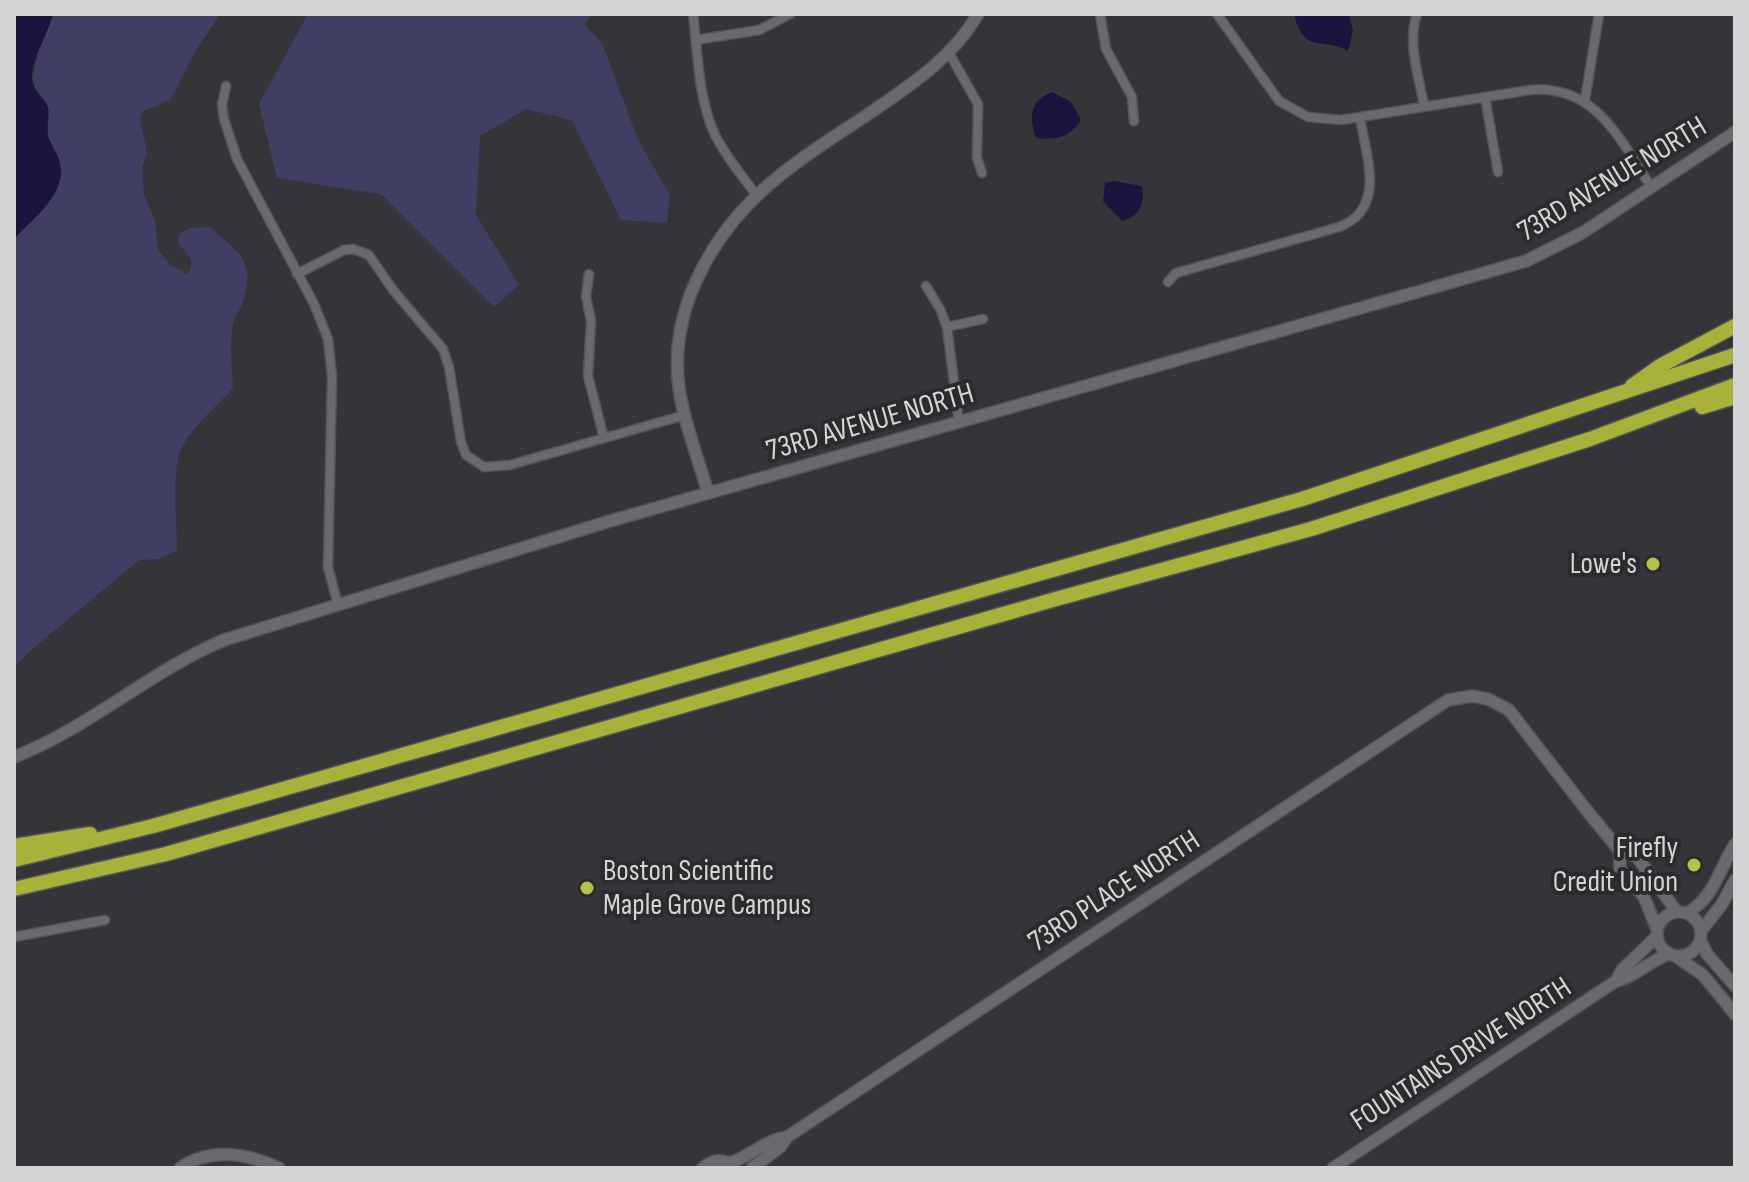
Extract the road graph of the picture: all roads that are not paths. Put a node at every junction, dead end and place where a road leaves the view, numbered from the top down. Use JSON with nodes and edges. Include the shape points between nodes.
{"nodes":[{"id":1,"x":693,"y":14,"type":"edge"},
{"id":2,"x":790,"y":14,"type":"edge"},
{"id":3,"x":978,"y":14,"type":"edge"},
{"id":4,"x":1100,"y":14,"type":"edge"},
{"id":5,"x":1217,"y":14,"type":"edge"},
{"id":6,"x":1417,"y":14,"type":"edge"},
{"id":7,"x":1599,"y":14,"type":"edge"},
{"id":8,"x":696,"y":40,"type":"junction"},
{"id":9,"x":949,"y":53,"type":"junction"},
{"id":10,"x":226,"y":86,"type":"dead end"},
{"id":11,"x":1485,"y":97,"type":"junction"},
{"id":12,"x":1585,"y":100,"type":"junction"},
{"id":13,"x":1424,"y":106,"type":"junction"},
{"id":14,"x":1360,"y":117,"type":"junction"},
{"id":15,"x":1134,"y":121,"type":"dead end"},
{"id":16,"x":1735,"y":132,"type":"edge"},
{"id":17,"x":1498,"y":172,"type":"dead end"},
{"id":18,"x":982,"y":173,"type":"dead end"},
{"id":19,"x":1652,"y":188,"type":"junction"},
{"id":20,"x":757,"y":196,"type":"junction"},
{"id":21,"x":297,"y":274,"type":"junction"},
{"id":22,"x":589,"y":274,"type":"dead end"},
{"id":23,"x":1168,"y":282,"type":"dead end"},
{"id":24,"x":926,"y":286,"type":"dead end"},
{"id":25,"x":983,"y":319,"type":"dead end"},
{"id":26,"x":1735,"y":326,"type":"edge"},
{"id":27,"x":947,"y":327,"type":"junction"},
{"id":28,"x":1735,"y":355,"type":"edge"},
{"id":29,"x":1735,"y":385,"type":"edge"},
{"id":30,"x":1618,"y":395,"type":"junction"},
{"id":31,"x":1735,"y":397,"type":"edge"},
{"id":32,"x":685,"y":415,"type":"junction"},
{"id":33,"x":959,"y":422,"type":"junction"},
{"id":34,"x":604,"y":438,"type":"junction"},
{"id":35,"x":1590,"y":439,"type":"junction"},
{"id":36,"x":708,"y":493,"type":"junction"},
{"id":37,"x":338,"y":605,"type":"junction"},
{"id":38,"x":14,"y":757,"type":"edge"},
{"id":39,"x":197,"y":813,"type":"junction"},
{"id":40,"x":1735,"y":844,"type":"edge"},
{"id":41,"x":14,"y":846,"type":"edge"},
{"id":42,"x":1620,"y":851,"type":"junction"},
{"id":43,"x":14,"y":860,"type":"edge"},
{"id":44,"x":140,"y":861,"type":"junction"},
{"id":45,"x":1735,"y":880,"type":"edge"},
{"id":46,"x":14,"y":889,"type":"edge"},
{"id":47,"x":14,"y":898,"type":"edge"},
{"id":48,"x":1682,"y":913,"type":"junction"},
{"id":49,"x":105,"y":920,"type":"dead end"},
{"id":50,"x":1657,"y":933,"type":"junction"},
{"id":51,"x":1700,"y":936,"type":"junction"},
{"id":52,"x":14,"y":937,"type":"edge"},
{"id":53,"x":1672,"y":955,"type":"junction"},
{"id":54,"x":1616,"y":981,"type":"junction"},
{"id":55,"x":1735,"y":986,"type":"edge"},
{"id":56,"x":1735,"y":1014,"type":"edge"},
{"id":57,"x":787,"y":1137,"type":"junction"},
{"id":58,"x":732,"y":1166,"type":"edge"},
{"id":59,"x":180,"y":1168,"type":"edge"},
{"id":60,"x":279,"y":1168,"type":"edge"},
{"id":61,"x":703,"y":1168,"type":"edge"},
{"id":62,"x":752,"y":1168,"type":"edge"},
{"id":63,"x":1333,"y":1168,"type":"edge"}],
"edges":[{"from":1,"to":8,"type":"street"},
{"from":2,"to":8,"type":"street","via":[[759,30]]},
{"from":3,"to":9,"type":"street"},
{"from":4,"to":15,"type":"street","via":[[1106,49],[1132,97]]},
{"from":5,"to":14,"type":"street","via":[[1279,101],[1308,117]]},
{"from":6,"to":13,"type":"street","via":[[1413,45]]},
{"from":7,"to":12,"type":"street"},
{"from":8,"to":20,"type":"street","via":[[709,120]]},
{"from":9,"to":18,"type":"street","via":[[978,104],[977,158]]},
{"from":9,"to":20,"type":"street"},
{"from":10,"to":21,"type":"street","via":[[224,119],[237,159]]},
{"from":11,"to":12,"type":"street","via":[[1548,88]]},
{"from":11,"to":13,"type":"street"},
{"from":11,"to":17,"type":"street"},
{"from":12,"to":19,"type":"street"},
{"from":13,"to":14,"type":"street"},
{"from":14,"to":23,"type":"street","via":[[1370,195],[1360,216],[1339,227],[1176,273]]},
{"from":16,"to":19,"type":"street","name":"73RD AVENUE NORTH"},
{"from":19,"to":33,"type":"street","name":"73RD AVENUE NORTH","via":[[1573,239],[1496,272]]},
{"from":20,"to":32,"type":"street","via":[[706,260],[685,309],[678,361]]},
{"from":21,"to":34,"type":"street","via":[[344,250],[369,255],[443,349],[463,449],[477,464],[510,465]]},
{"from":21,"to":37,"type":"street","via":[[322,321],[331,357],[328,567]]},
{"from":22,"to":34,"type":"street","via":[[588,376]]},
{"from":24,"to":27,"type":"street"},
{"from":25,"to":27,"type":"street"},
{"from":26,"to":30,"type":"highway"},
{"from":27,"to":33,"type":"street"},
{"from":28,"to":30,"type":"highway"},
{"from":29,"to":35,"type":"highway"},
{"from":30,"to":39,"type":"highway","via":[[1302,499]]},
{"from":31,"to":35,"type":"highway"},
{"from":32,"to":34,"type":"street"},
{"from":32,"to":36,"type":"street"},
{"from":33,"to":36,"type":"street","name":"73RD AVENUE NORTH"},
{"from":35,"to":44,"type":"highway","via":[[1311,529]]},
{"from":36,"to":37,"type":"street","name":"73RD AVENUE NORTH"},
{"from":37,"to":38,"type":"street","name":"73RD AVENUE NORTH","via":[[208,647],[65,733]]},
{"from":39,"to":41,"type":"highway"},
{"from":39,"to":43,"type":"highway"},
{"from":40,"to":48,"type":"street","via":[[1702,904]]},
{"from":42,"to":48,"type":"street","via":[[1637,857]]},
{"from":42,"to":50,"type":"street","via":[[1620,869],[1644,897]]},
{"from":42,"to":57,"type":"street","name":"73RD PLACE NORTH","via":[[1509,710],[1472,696],[1448,700]]},
{"from":44,"to":46,"type":"highway"},
{"from":44,"to":47,"type":"highway"},
{"from":45,"to":51,"type":"street"},
{"from":48,"to":50,"type":"street","via":[[1665,917]]},
{"from":48,"to":51,"type":"street","via":[[1696,921]]},
{"from":49,"to":52,"type":"street"},
{"from":50,"to":53,"type":"street","via":[[1658,944]]},
{"from":50,"to":54,"type":"street","name":"FOUNTAINS DRIVE NORTH"},
{"from":51,"to":53,"type":"street","via":[[1693,951]]},
{"from":51,"to":55,"type":"street","via":[[1707,954]]},
{"from":53,"to":54,"type":"street","name":"FOUNTAINS DRIVE NORTH"},
{"from":53,"to":56,"type":"street","via":[[1703,975]]},
{"from":54,"to":63,"type":"street","name":"FOUNTAINS DRIVE NORTH"},
{"from":57,"to":58,"type":"street","name":"73RD PLACE NORTH","via":[[773,1139]]},
{"from":57,"to":62,"type":"street","name":"73RD PLACE NORTH"},
{"from":58,"to":61,"type":"street","name":"73RD PLACE NORTH","via":[[717,1161]]},
{"from":59,"to":60,"type":"street","via":[[221,1153]]}]}
